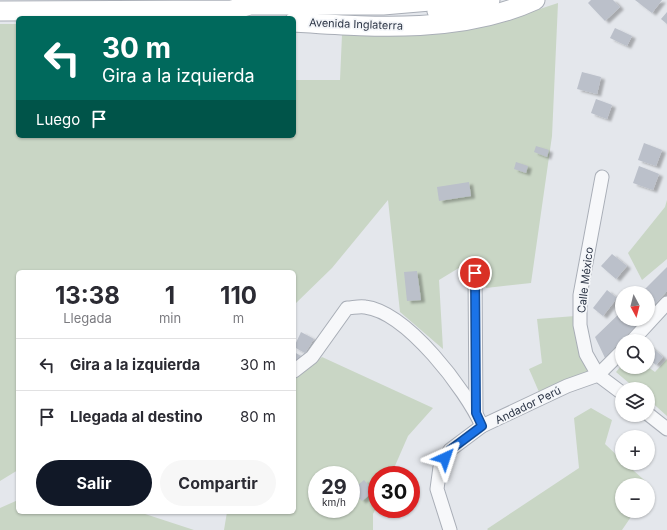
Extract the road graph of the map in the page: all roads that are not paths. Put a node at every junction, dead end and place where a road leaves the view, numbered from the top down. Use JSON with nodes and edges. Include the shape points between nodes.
{"nodes":[{"id":1,"x":442,"y":0,"type":"edge"},
{"id":2,"x":490,"y":0,"type":"edge"},
{"id":3,"x":535,"y":0,"type":"edge"},
{"id":4,"x":232,"y":10,"type":"junction"},
{"id":5,"x":0,"y":12,"type":"edge"},
{"id":6,"x":255,"y":16,"type":"edge"},
{"id":7,"x":296,"y":19,"type":"edge"},
{"id":8,"x":296,"y":22,"type":"edge"},
{"id":9,"x":602,"y":177,"type":"dead end"},
{"id":10,"x":475,"y":273,"type":"dead end"},
{"id":11,"x":667,"y":303,"type":"edge"},
{"id":12,"x":638,"y":334,"type":"edge"},
{"id":13,"x":615,"y":358,"type":"edge"},
{"id":14,"x":296,"y":369,"type":"edge"},
{"id":15,"x":598,"y":375,"type":"junction"},
{"id":16,"x":615,"y":388,"type":"edge"},
{"id":17,"x":476,"y":413,"type":"junction"},
{"id":18,"x":655,"y":420,"type":"edge"},
{"id":19,"x":482,"y":426,"type":"junction"},
{"id":20,"x":667,"y":429,"type":"edge"},
{"id":21,"x":450,"y":530,"type":"edge"}],
"edges":[{"from":1,"to":4,"type":"main road","name":"Avenida Inglaterra","via":[[383,5],[250,5]]},
{"from":2,"to":7,"type":"main road","via":[[440,11]]},
{"from":3,"to":8,"type":"main road","name":"Avenida Inglaterra","via":[[483,17],[433,24],[380,27]]},
{"from":4,"to":5,"type":"main road","name":"Avenida Inglaterra"},
{"from":4,"to":6,"type":"main road","name":"Avenida Inglaterra"},
{"from":9,"to":15,"type":"street","name":"Calle México","via":[[580,295],[580,325],[586,354]]},
{"from":10,"to":17,"type":"street"},
{"from":11,"to":12,"type":"street"},
{"from":13,"to":15,"type":"street","name":"Andador Perú"},
{"from":14,"to":17,"type":"street","via":[[312,357],[347,308],[365,307],[390,316],[410,331],[447,371]]},
{"from":15,"to":16,"type":"street","name":"Calle México"},
{"from":15,"to":19,"type":"street","name":"Andador Perú","via":[[567,386]]},
{"from":17,"to":19,"type":"street"},
{"from":18,"to":20,"type":"street"},
{"from":19,"to":21,"type":"street","name":"Andador Perú","via":[[450,450],[440,467],[437,489]]}]}
